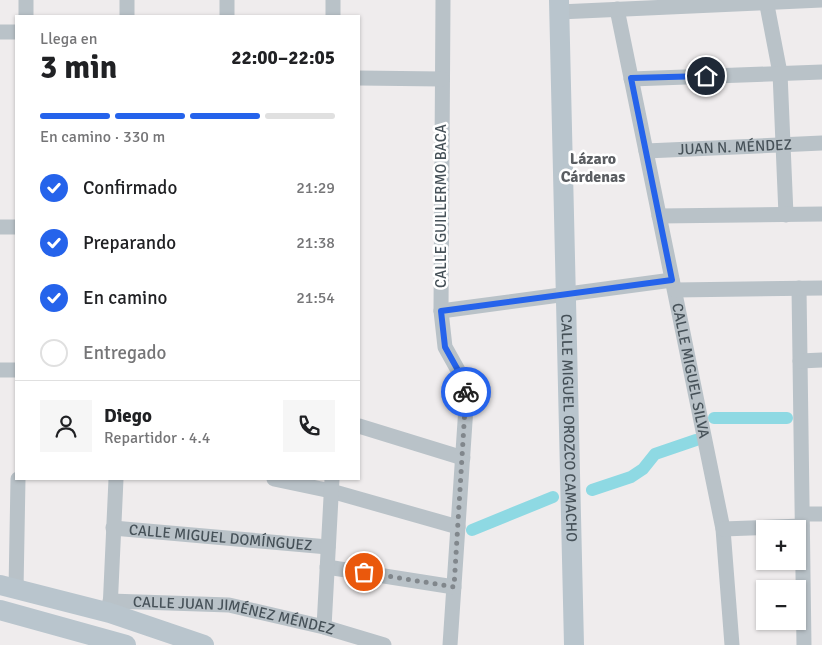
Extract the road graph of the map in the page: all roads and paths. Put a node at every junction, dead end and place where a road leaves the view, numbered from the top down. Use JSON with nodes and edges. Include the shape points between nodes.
{"nodes":[{"id":1,"x":26,"y":0,"type":"edge"},
{"id":2,"x":127,"y":0,"type":"edge"},
{"id":3,"x":227,"y":0,"type":"edge"},
{"id":4,"x":333,"y":0,"type":"edge"},
{"id":5,"x":442,"y":0,"type":"edge"},
{"id":6,"x":822,"y":0,"type":"edge"},
{"id":7,"x":766,"y":1,"type":"edge"},
{"id":8,"x":633,"y":4,"type":"edge"},
{"id":9,"x":559,"y":6,"type":"edge"},
{"id":10,"x":617,"y":9,"type":"junction"},
{"id":11,"x":26,"y":15,"type":"edge"},
{"id":12,"x":127,"y":15,"type":"edge"},
{"id":13,"x":228,"y":15,"type":"edge"},
{"id":14,"x":333,"y":15,"type":"edge"},
{"id":15,"x":0,"y":32,"type":"edge"},
{"id":16,"x":15,"y":32,"type":"edge"},
{"id":17,"x":822,"y":72,"type":"edge"},
{"id":18,"x":780,"y":74,"type":"junction"},
{"id":19,"x":360,"y":78,"type":"edge"},
{"id":20,"x":631,"y":78,"type":"junction"},
{"id":21,"x":442,"y":79,"type":"junction"},
{"id":22,"x":822,"y":143,"type":"edge"},
{"id":23,"x":783,"y":144,"type":"junction"},
{"id":24,"x":646,"y":151,"type":"junction"},
{"id":25,"x":822,"y":214,"type":"edge"},
{"id":26,"x":786,"y":215,"type":"junction"},
{"id":27,"x":659,"y":216,"type":"junction"},
{"id":28,"x":0,"y":227,"type":"edge"},
{"id":29,"x":15,"y":227,"type":"edge"},
{"id":30,"x":674,"y":286,"type":"junction"},
{"id":31,"x":799,"y":288,"type":"junction"},
{"id":32,"x":822,"y":288,"type":"edge"},
{"id":33,"x":566,"y":294,"type":"junction"},
{"id":34,"x":441,"y":311,"type":"junction"},
{"id":35,"x":822,"y":360,"type":"edge"},
{"id":36,"x":800,"y":361,"type":"junction"},
{"id":37,"x":0,"y":370,"type":"edge"},
{"id":38,"x":15,"y":370,"type":"edge"},
{"id":39,"x":360,"y":426,"type":"edge"},
{"id":40,"x":463,"y":458,"type":"junction"},
{"id":41,"x":18,"y":480,"type":"edge"},
{"id":42,"x":116,"y":480,"type":"edge"},
{"id":43,"x":284,"y":480,"type":"edge"},
{"id":44,"x":331,"y":485,"type":"edge"},
{"id":45,"x":822,"y":514,"type":"edge"},
{"id":46,"x":802,"y":520,"type":"joint"},
{"id":47,"x":756,"y":525,"type":"edge"},
{"id":48,"x":458,"y":527,"type":"junction"},
{"id":49,"x":113,"y":528,"type":"junction"},
{"id":50,"x":723,"y":529,"type":"junction"},
{"id":51,"x":328,"y":547,"type":"junction"},
{"id":52,"x":327,"y":567,"type":"junction"},
{"id":53,"x":803,"y":570,"type":"edge"},
{"id":54,"x":8,"y":587,"type":"edge"},
{"id":55,"x":454,"y":587,"type":"junction"},
{"id":56,"x":110,"y":607,"type":"junction"},
{"id":57,"x":0,"y":610,"type":"edge"},
{"id":58,"x":324,"y":627,"type":"junction"},
{"id":59,"x":126,"y":645,"type":"edge"},
{"id":60,"x":204,"y":645,"type":"edge"},
{"id":61,"x":384,"y":645,"type":"edge"},
{"id":62,"x":450,"y":645,"type":"edge"},
{"id":63,"x":574,"y":645,"type":"edge"},
{"id":64,"x":732,"y":645,"type":"edge"},
{"id":65,"x":804,"y":645,"type":"edge"}],
"edges":[{"from":1,"to":11,"type":"street"},
{"from":2,"to":12,"type":"street"},
{"from":3,"to":13,"type":"street"},
{"from":4,"to":14,"type":"street"},
{"from":5,"to":21,"type":"street","name":"CALLE GUILLERMO BACA"},
{"from":6,"to":7,"type":"street"},
{"from":7,"to":8,"type":"street"},
{"from":7,"to":18,"type":"street"},
{"from":8,"to":10,"type":"street"},
{"from":9,"to":10,"type":"street"},
{"from":9,"to":33,"type":"street","name":"CALLE MIGUEL OROZCO CAMACHO"},
{"from":10,"to":20,"type":"street","name":"CALLE MIGUEL SILVA"},
{"from":15,"to":16,"type":"street"},
{"from":17,"to":18,"type":"street"},
{"from":18,"to":20,"type":"street"},
{"from":18,"to":23,"type":"street"},
{"from":19,"to":21,"type":"street"},
{"from":20,"to":24,"type":"street","name":"CALLE MIGUEL SILVA"},
{"from":21,"to":34,"type":"street","name":"CALLE GUILLERMO BACA"},
{"from":22,"to":23,"type":"street","name":"JUAN N. MÉNDEZ"},
{"from":23,"to":24,"type":"street","name":"JUAN N. MÉNDEZ"},
{"from":23,"to":26,"type":"street"},
{"from":24,"to":27,"type":"street","name":"CALLE MIGUEL SILVA"},
{"from":25,"to":26,"type":"street"},
{"from":26,"to":27,"type":"street"},
{"from":27,"to":30,"type":"street","name":"CALLE MIGUEL SILVA"},
{"from":28,"to":29,"type":"street"},
{"from":30,"to":31,"type":"street"},
{"from":30,"to":33,"type":"street"},
{"from":30,"to":50,"type":"street","name":"CALLE MIGUEL SILVA"},
{"from":31,"to":32,"type":"street"},
{"from":31,"to":36,"type":"street"},
{"from":33,"to":34,"type":"street"},
{"from":33,"to":63,"type":"street","name":"CALLE MIGUEL OROZCO CAMACHO"},
{"from":34,"to":40,"type":"street","name":"CALLE GUILLERMO BACA","via":[[445,347],[466,386]]},
{"from":35,"to":36,"type":"street"},
{"from":36,"to":46,"type":"street"},
{"from":37,"to":38,"type":"street"},
{"from":39,"to":40,"type":"street"},
{"from":40,"to":48,"type":"street","name":"CALLE GUILLERMO BACA"},
{"from":41,"to":54,"type":"street"},
{"from":42,"to":49,"type":"street"},
{"from":43,"to":44,"type":"street"},
{"from":44,"to":48,"type":"street"},
{"from":44,"to":51,"type":"street"},
{"from":45,"to":46,"type":"street"},
{"from":47,"to":50,"type":"street"},
{"from":48,"to":55,"type":"street","name":"CALLE GUILLERMO BACA"},
{"from":49,"to":51,"type":"street","name":"CALLE MIGUEL DOMÍNGUEZ"},
{"from":49,"to":56,"type":"street"},
{"from":50,"to":64,"type":"street","name":"CALLE MIGUEL SILVA"},
{"from":51,"to":52,"type":"street"},
{"from":52,"to":55,"type":"street","name":"CALLE MIGUEL DOMÍNGUEZ"},
{"from":52,"to":58,"type":"street"},
{"from":53,"to":65,"type":"street"},
{"from":54,"to":56,"type":"street"},
{"from":55,"to":62,"type":"street","name":"CALLE GUILLERMO BACA"},
{"from":56,"to":58,"type":"street","name":"CALLE JUAN JIMÉNEZ MÉNDEZ","via":[[220,603]]},
{"from":56,"to":60,"type":"street"},
{"from":57,"to":59,"type":"street"},
{"from":58,"to":61,"type":"street","name":"CALLE JUAN JIMÉNEZ MÉNDEZ"}]}
